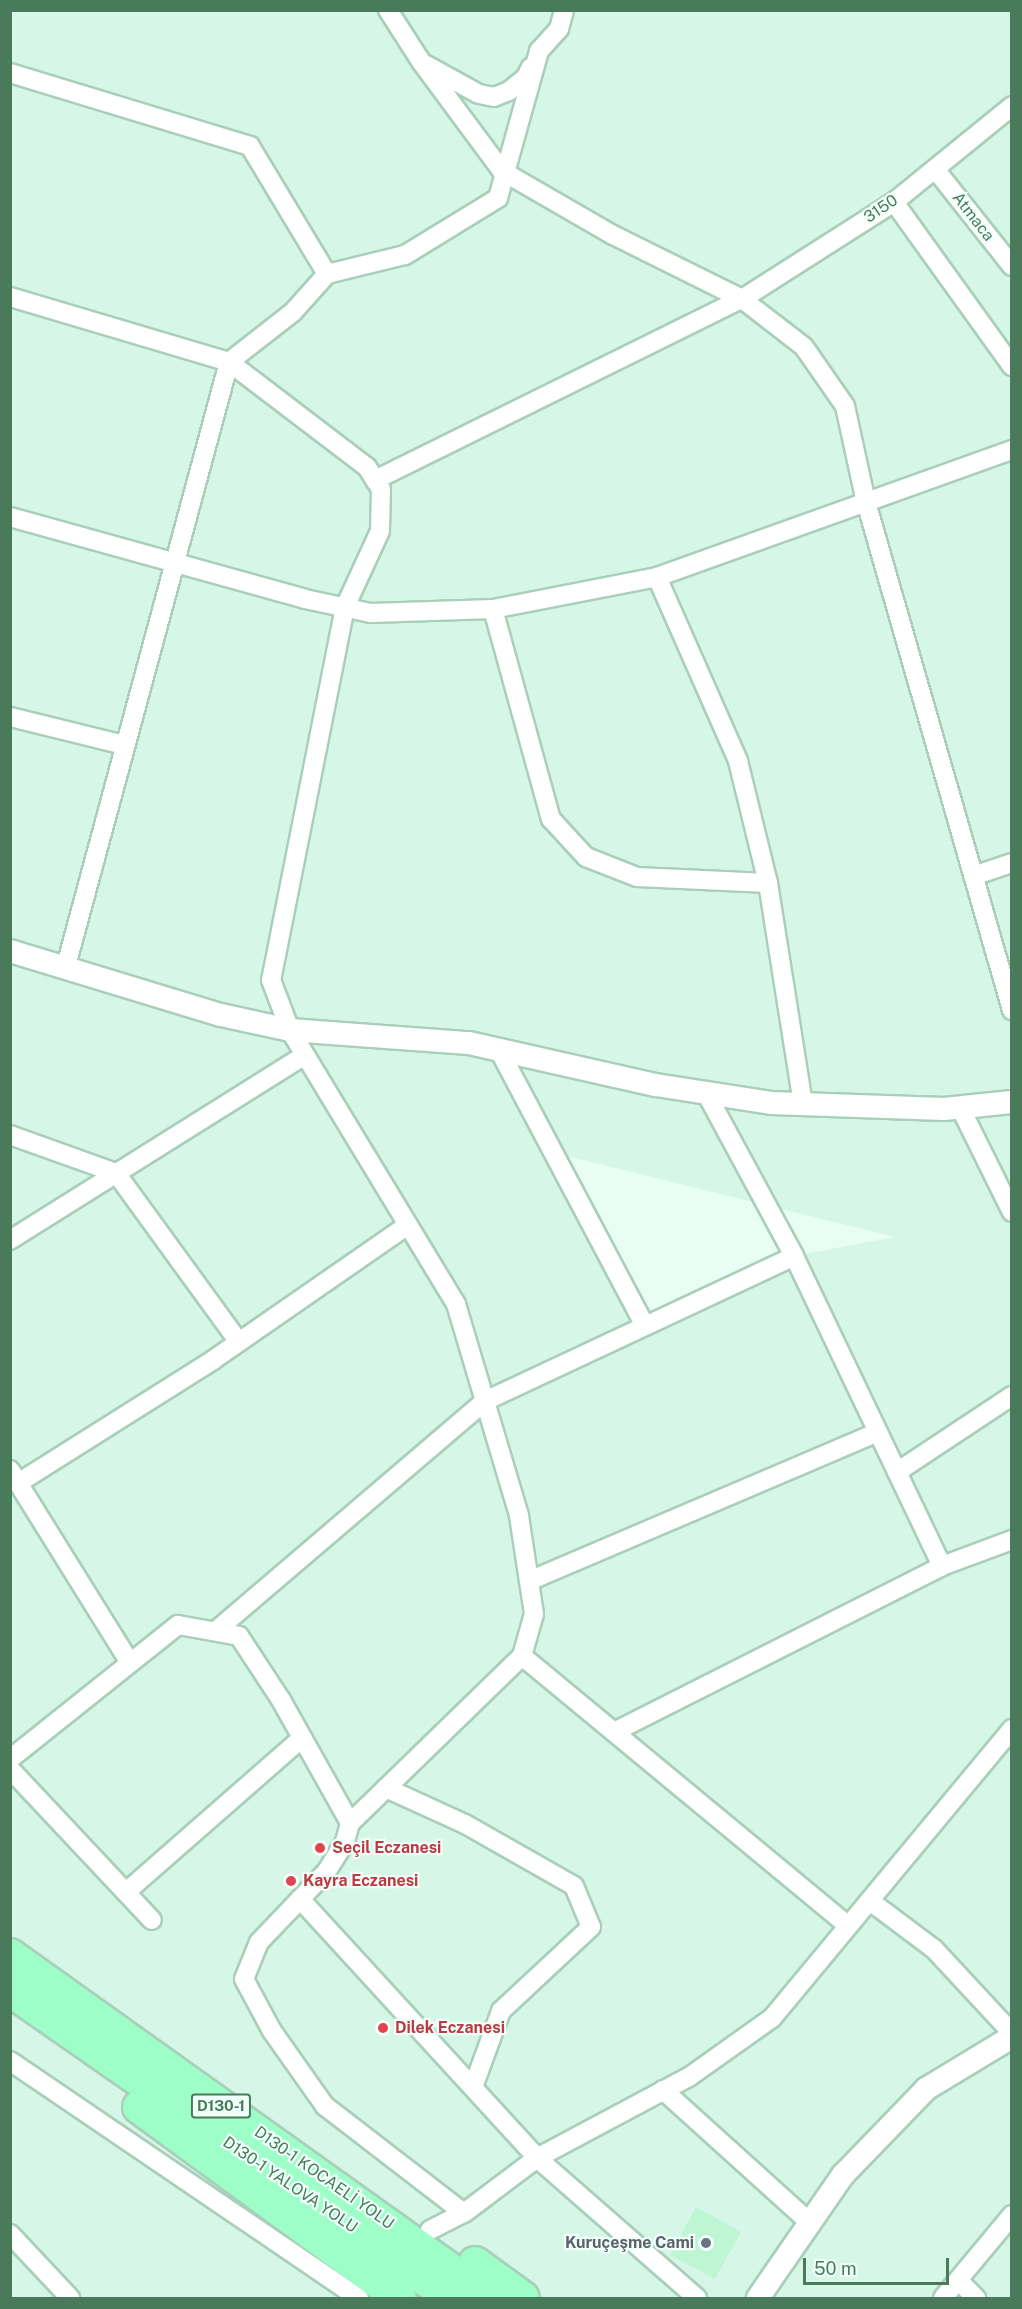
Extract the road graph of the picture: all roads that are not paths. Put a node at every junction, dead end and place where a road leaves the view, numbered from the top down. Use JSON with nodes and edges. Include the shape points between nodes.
{"nodes":[{"id":1,"x":388,"y":10,"type":"edge"},
{"id":2,"x":564,"y":10,"type":"edge"},
{"id":3,"x":539,"y":51,"type":"junction"},
{"id":4,"x":422,"y":63,"type":"junction"},
{"id":5,"x":10,"y":73,"type":"edge"},
{"id":6,"x":1011,"y":106,"type":"edge"},
{"id":7,"x":934,"y":169,"type":"junction"},
{"id":8,"x":502,"y":171,"type":"junction"},
{"id":9,"x":894,"y":202,"type":"junction"},
{"id":10,"x":1011,"y":266,"type":"edge"},
{"id":11,"x":327,"y":274,"type":"junction"},
{"id":12,"x":10,"y":297,"type":"edge"},
{"id":13,"x":742,"y":298,"type":"junction"},
{"id":14,"x":229,"y":362,"type":"junction"},
{"id":15,"x":1011,"y":366,"type":"edge"},
{"id":16,"x":1011,"y":450,"type":"edge"},
{"id":17,"x":375,"y":480,"type":"junction"},
{"id":18,"x":866,"y":502,"type":"junction"},
{"id":19,"x":10,"y":517,"type":"edge"},
{"id":20,"x":174,"y":559,"type":"junction"},
{"id":21,"x":657,"y":577,"type":"junction"},
{"id":22,"x":345,"y":607,"type":"junction"},
{"id":23,"x":493,"y":609,"type":"junction"},
{"id":24,"x":10,"y":717,"type":"edge"},
{"id":25,"x":124,"y":745,"type":"junction"},
{"id":26,"x":1011,"y":863,"type":"edge"},
{"id":27,"x":973,"y":876,"type":"junction"},
{"id":28,"x":768,"y":883,"type":"junction"},
{"id":29,"x":11,"y":952,"type":"edge"},
{"id":30,"x":66,"y":966,"type":"junction"},
{"id":31,"x":1011,"y":1010,"type":"edge"},
{"id":32,"x":290,"y":1030,"type":"junction"},
{"id":33,"x":500,"y":1050,"type":"junction"},
{"id":34,"x":305,"y":1055,"type":"junction"},
{"id":35,"x":706,"y":1093,"type":"junction"},
{"id":36,"x":1011,"y":1102,"type":"edge"},
{"id":37,"x":803,"y":1105,"type":"junction"},
{"id":38,"x":960,"y":1107,"type":"junction"},
{"id":39,"x":10,"y":1135,"type":"edge"},
{"id":40,"x":116,"y":1173,"type":"junction"},
{"id":41,"x":1011,"y":1212,"type":"edge"},
{"id":42,"x":408,"y":1224,"type":"junction"},
{"id":43,"x":10,"y":1240,"type":"edge"},
{"id":44,"x":794,"y":1256,"type":"junction"},
{"id":45,"x":645,"y":1326,"type":"junction"},
{"id":46,"x":239,"y":1342,"type":"junction"},
{"id":47,"x":1011,"y":1396,"type":"edge"},
{"id":48,"x":485,"y":1401,"type":"junction"},
{"id":49,"x":878,"y":1432,"type":"junction"},
{"id":50,"x":897,"y":1472,"type":"junction"},
{"id":51,"x":14,"y":1477,"type":"edge"},
{"id":52,"x":1011,"y":1540,"type":"edge"},
{"id":53,"x":942,"y":1566,"type":"junction"},
{"id":54,"x":529,"y":1581,"type":"junction"},
{"id":55,"x":218,"y":1629,"type":"junction"},
{"id":56,"x":522,"y":1656,"type":"junction"},
{"id":57,"x":130,"y":1662,"type":"junction"},
{"id":58,"x":1011,"y":1729,"type":"edge"},
{"id":59,"x":614,"y":1732,"type":"junction"},
{"id":60,"x":302,"y":1738,"type":"junction"},
{"id":61,"x":10,"y":1760,"type":"edge"},
{"id":62,"x":10,"y":1768,"type":"edge"},
{"id":63,"x":386,"y":1788,"type":"junction"},
{"id":64,"x":350,"y":1823,"type":"junction"},
{"id":65,"x":126,"y":1892,"type":"junction"},
{"id":66,"x":300,"y":1899,"type":"junction"},
{"id":67,"x":870,"y":1901,"type":"junction"},
{"id":68,"x":152,"y":1920,"type":"dead end"},
{"id":69,"x":848,"y":1926,"type":"junction"},
{"id":70,"x":10,"y":1955,"type":"edge"},
{"id":71,"x":29,"y":1992,"type":"edge"},
{"id":72,"x":1011,"y":2035,"type":"edge"},
{"id":73,"x":10,"y":2061,"type":"edge"},
{"id":74,"x":473,"y":2087,"type":"junction"},
{"id":75,"x":663,"y":2090,"type":"junction"},
{"id":76,"x":537,"y":2158,"type":"junction"},
{"id":77,"x":464,"y":2213,"type":"junction"},
{"id":78,"x":1011,"y":2215,"type":"edge"},
{"id":79,"x":810,"y":2223,"type":"junction"},
{"id":80,"x":10,"y":2234,"type":"edge"},
{"id":81,"x":427,"y":2253,"type":"junction"},
{"id":82,"x":960,"y":2282,"type":"junction"},
{"id":83,"x":70,"y":2298,"type":"edge"},
{"id":84,"x":359,"y":2298,"type":"edge"},
{"id":85,"x":400,"y":2298,"type":"edge"},
{"id":86,"x":452,"y":2298,"type":"edge"},
{"id":87,"x":490,"y":2298,"type":"edge"},
{"id":88,"x":523,"y":2298,"type":"edge"},
{"id":89,"x":698,"y":2298,"type":"edge"},
{"id":90,"x":758,"y":2298,"type":"edge"},
{"id":91,"x":943,"y":2298,"type":"edge"},
{"id":92,"x":976,"y":2298,"type":"edge"}],
"edges":[{"from":1,"to":4,"type":"street"},
{"from":2,"to":3,"type":"street","via":[[560,29]]},
{"from":3,"to":4,"type":"street","via":[[526,77],[494,97],[479,94]]},
{"from":3,"to":8,"type":"street","via":[[513,150]]},
{"from":4,"to":8,"type":"street"},
{"from":5,"to":11,"type":"street","via":[[250,146]]},
{"from":6,"to":7,"type":"street","name":"3150"},
{"from":7,"to":9,"type":"street","name":"3150"},
{"from":7,"to":10,"type":"street","name":"Atmaca"},
{"from":8,"to":11,"type":"street","via":[[498,198],[405,255]]},
{"from":8,"to":13,"type":"street","via":[[611,234]]},
{"from":9,"to":13,"type":"street","name":"3150"},
{"from":9,"to":15,"type":"street"},
{"from":11,"to":14,"type":"street","via":[[293,312]]},
{"from":12,"to":14,"type":"street"},
{"from":13,"to":17,"type":"street","name":"3150"},
{"from":13,"to":18,"type":"street","via":[[804,346],[845,406]]},
{"from":14,"to":17,"type":"street","via":[[367,467]]},
{"from":14,"to":20,"type":"street"},
{"from":16,"to":18,"type":"street"},
{"from":17,"to":22,"type":"street","via":[[381,489],[380,531]]},
{"from":18,"to":21,"type":"street"},
{"from":18,"to":27,"type":"street"},
{"from":19,"to":20,"type":"street"},
{"from":20,"to":22,"type":"street"},
{"from":20,"to":25,"type":"street"},
{"from":21,"to":23,"type":"street"},
{"from":21,"to":28,"type":"street","via":[[738,761]]},
{"from":22,"to":23,"type":"street","via":[[371,613]]},
{"from":22,"to":32,"type":"street","via":[[271,980]]},
{"from":23,"to":28,"type":"street","via":[[551,819],[586,857],[637,877]]},
{"from":24,"to":25,"type":"street"},
{"from":25,"to":30,"type":"street"},
{"from":26,"to":27,"type":"street"},
{"from":27,"to":31,"type":"street"},
{"from":28,"to":37,"type":"street"},
{"from":29,"to":30,"type":"street"},
{"from":30,"to":32,"type":"street","via":[[221,1015]]},
{"from":32,"to":33,"type":"street","via":[[469,1043]]},
{"from":32,"to":34,"type":"street"},
{"from":33,"to":35,"type":"street"},
{"from":33,"to":45,"type":"street"},
{"from":34,"to":40,"type":"street"},
{"from":34,"to":42,"type":"street"},
{"from":35,"to":37,"type":"street"},
{"from":35,"to":44,"type":"street"},
{"from":36,"to":38,"type":"street"},
{"from":37,"to":38,"type":"street"},
{"from":38,"to":41,"type":"street"},
{"from":39,"to":40,"type":"street"},
{"from":40,"to":43,"type":"street"},
{"from":40,"to":46,"type":"street"},
{"from":42,"to":46,"type":"street"},
{"from":42,"to":48,"type":"street","via":[[456,1304]]},
{"from":44,"to":45,"type":"street"},
{"from":44,"to":49,"type":"street"},
{"from":45,"to":48,"type":"street"},
{"from":46,"to":51,"type":"street"},
{"from":47,"to":50,"type":"street"},
{"from":48,"to":54,"type":"street","via":[[519,1516]]},
{"from":48,"to":55,"type":"street"},
{"from":49,"to":50,"type":"street"},
{"from":49,"to":54,"type":"street"},
{"from":50,"to":53,"type":"street"},
{"from":51,"to":57,"type":"street"},
{"from":52,"to":53,"type":"street"},
{"from":53,"to":59,"type":"street"},
{"from":54,"to":56,"type":"street","via":[[534,1614]]},
{"from":55,"to":57,"type":"street","via":[[178,1625]]},
{"from":55,"to":60,"type":"street","via":[[239,1635]]},
{"from":56,"to":59,"type":"street"},
{"from":56,"to":63,"type":"street"},
{"from":57,"to":61,"type":"street"},
{"from":58,"to":67,"type":"street"},
{"from":59,"to":69,"type":"street"},
{"from":60,"to":64,"type":"street"},
{"from":60,"to":65,"type":"street"},
{"from":62,"to":65,"type":"street"},
{"from":63,"to":64,"type":"street"},
{"from":63,"to":74,"type":"street","via":[[465,1824],[574,1886],[591,1927],[501,2011]]},
{"from":64,"to":66,"type":"street","via":[[345,1842],[326,1872]]},
{"from":65,"to":68,"type":"street"},
{"from":66,"to":74,"type":"street"},
{"from":66,"to":77,"type":"street","via":[[259,1942],[244,1979],[272,2031],[325,2106]]},
{"from":67,"to":69,"type":"street"},
{"from":67,"to":72,"type":"street","via":[[934,1949]]},
{"from":69,"to":75,"type":"street","via":[[772,2018]]},
{"from":70,"to":71,"type":"highway","number":"D130-1"},
{"from":71,"to":81,"type":"highway","name":"D130-1 YALOVA YOLU","number":"D130-1"},
{"from":71,"to":81,"type":"highway","via":[[152,2043]]},
{"from":71,"to":85,"type":"highway","via":[[118,2092]]},
{"from":72,"to":79,"type":"street","via":[[926,2089],[843,2175]]},
{"from":73,"to":84,"type":"street"},
{"from":74,"to":76,"type":"street"},
{"from":75,"to":76,"type":"street"},
{"from":75,"to":79,"type":"street"},
{"from":76,"to":77,"type":"street"},
{"from":76,"to":89,"type":"street"},
{"from":77,"to":81,"type":"street"},
{"from":78,"to":82,"type":"street"},
{"from":79,"to":90,"type":"street"},
{"from":80,"to":83,"type":"street"},
{"from":81,"to":86,"type":"highway","name":"D130-1 YALOVA YOLU","number":"D130-1"},
{"from":81,"to":87,"type":"highway","number":"D130-1"},
{"from":81,"to":88,"type":"highway"},
{"from":82,"to":91,"type":"street"},
{"from":82,"to":92,"type":"street"}]}
